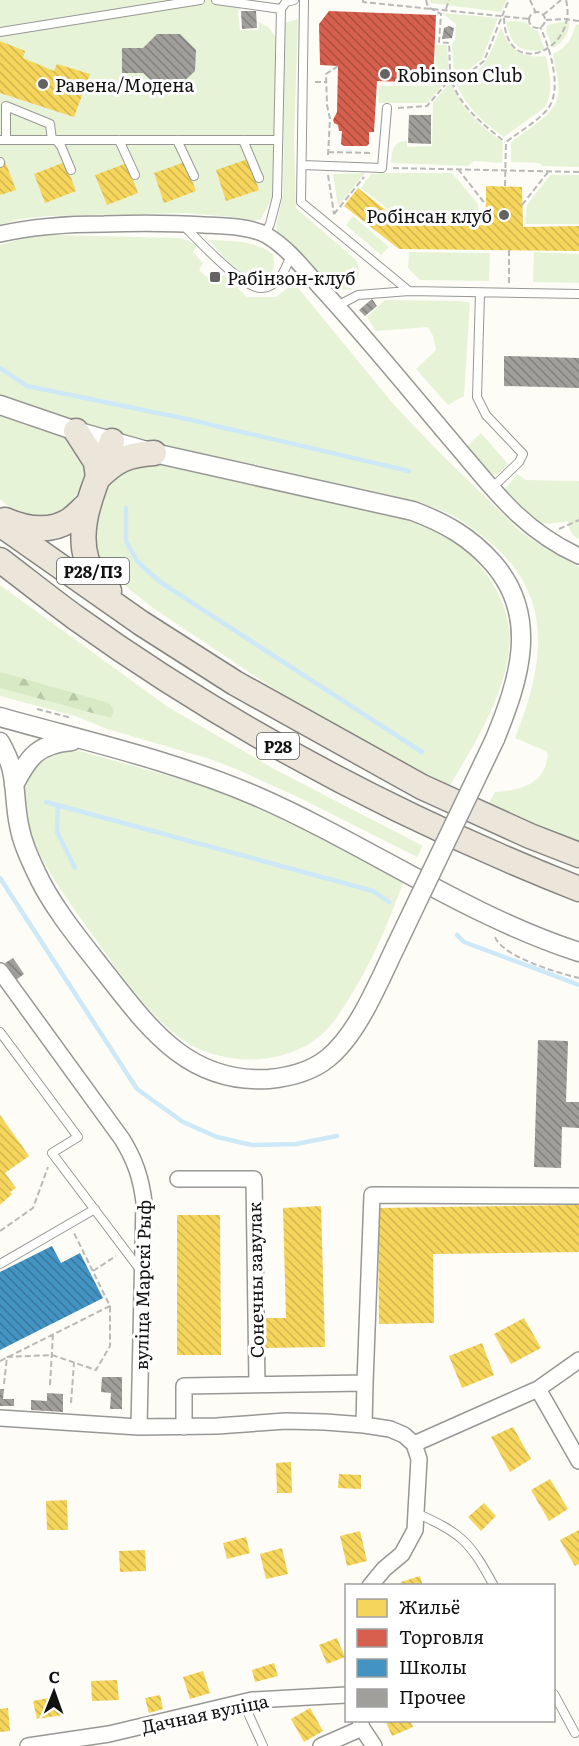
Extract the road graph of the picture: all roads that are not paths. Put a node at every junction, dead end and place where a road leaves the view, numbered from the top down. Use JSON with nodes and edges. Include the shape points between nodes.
{"nodes":[{"id":1,"x":200,"y":0,"type":"edge"},
{"id":2,"x":216,"y":0,"type":"edge"},
{"id":3,"x":264,"y":0,"type":"edge"},
{"id":4,"x":294,"y":0,"type":"edge"},
{"id":5,"x":298,"y":0,"type":"edge"},
{"id":6,"x":304,"y":0,"type":"edge"},
{"id":7,"x":282,"y":5,"type":"edge"},
{"id":8,"x":270,"y":7,"type":"junction"},
{"id":9,"x":0,"y":32,"type":"edge"},
{"id":10,"x":387,"y":108,"type":"road end"},
{"id":11,"x":3,"y":140,"type":"edge"},
{"id":12,"x":54,"y":140,"type":"junction"},
{"id":13,"x":119,"y":140,"type":"junction"},
{"id":14,"x":177,"y":140,"type":"junction"},
{"id":15,"x":243,"y":140,"type":"junction"},
{"id":16,"x":277,"y":140,"type":"junction"},
{"id":17,"x":302,"y":165,"type":"junction"},
{"id":18,"x":71,"y":170,"type":"dead end"},
{"id":19,"x":135,"y":175,"type":"dead end"},
{"id":20,"x":194,"y":176,"type":"dead end"},
{"id":21,"x":259,"y":178,"type":"dead end"},
{"id":22,"x":182,"y":224,"type":"junction"},
{"id":23,"x":0,"y":234,"type":"edge"},
{"id":24,"x":265,"y":234,"type":"junction"},
{"id":25,"x":291,"y":255,"type":"junction"},
{"id":26,"x":409,"y":291,"type":"junction"},
{"id":27,"x":480,"y":292,"type":"junction"},
{"id":28,"x":579,"y":294,"type":"edge"},
{"id":29,"x":338,"y":306,"type":"junction"},
{"id":30,"x":0,"y":405,"type":"edge"},
{"id":31,"x":76,"y":431,"type":"junction"},
{"id":32,"x":112,"y":441,"type":"junction"},
{"id":33,"x":154,"y":453,"type":"junction"},
{"id":34,"x":98,"y":478,"type":"junction"},
{"id":35,"x":492,"y":488,"type":"junction"},
{"id":36,"x":89,"y":503,"type":"junction"},
{"id":37,"x":0,"y":518,"type":"edge"},
{"id":38,"x":0,"y":524,"type":"edge"},
{"id":39,"x":579,"y":556,"type":"edge"},
{"id":40,"x":0,"y":560,"type":"edge"},
{"id":41,"x":141,"y":623,"type":"junction"},
{"id":42,"x":0,"y":717,"type":"edge"},
{"id":43,"x":30,"y":726,"type":"junction"},
{"id":44,"x":80,"y":740,"type":"junction"},
{"id":45,"x":0,"y":742,"type":"edge"},
{"id":46,"x":14,"y":785,"type":"junction"},
{"id":47,"x":579,"y":855,"type":"edge"},
{"id":48,"x":579,"y":889,"type":"edge"},
{"id":49,"x":579,"y":952,"type":"edge"},
{"id":50,"x":0,"y":971,"type":"edge"},
{"id":51,"x":1,"y":1036,"type":"edge"},
{"id":52,"x":178,"y":1179,"type":"dead end"},
{"id":53,"x":579,"y":1196,"type":"edge"},
{"id":54,"x":95,"y":1209,"type":"junction"},
{"id":55,"x":0,"y":1264,"type":"edge"},
{"id":56,"x":143,"y":1274,"type":"junction"},
{"id":57,"x":579,"y":1360,"type":"edge"},
{"id":58,"x":365,"y":1383,"type":"junction"},
{"id":59,"x":257,"y":1384,"type":"junction"},
{"id":60,"x":538,"y":1389,"type":"junction"},
{"id":61,"x":0,"y":1418,"type":"edge"},
{"id":62,"x":363,"y":1425,"type":"junction"},
{"id":63,"x":140,"y":1427,"type":"junction"},
{"id":64,"x":184,"y":1427,"type":"junction"},
{"id":65,"x":414,"y":1444,"type":"junction"},
{"id":66,"x":579,"y":1461,"type":"edge"},
{"id":67,"x":416,"y":1513,"type":"junction"},
{"id":68,"x":372,"y":1584,"type":"edge"},
{"id":69,"x":493,"y":1584,"type":"edge"},
{"id":70,"x":345,"y":1695,"type":"edge"},
{"id":71,"x":555,"y":1696,"type":"edge"},
{"id":72,"x":243,"y":1702,"type":"junction"},
{"id":73,"x":361,"y":1724,"type":"edge"},
{"id":74,"x":575,"y":1733,"type":"dead end"},
{"id":75,"x":28,"y":1746,"type":"edge"},
{"id":76,"x":263,"y":1746,"type":"edge"},
{"id":77,"x":321,"y":1746,"type":"edge"},
{"id":78,"x":374,"y":1746,"type":"edge"}],
"edges":[{"from":1,"to":9,"type":"lane"},
{"from":2,"to":8,"type":"lane"},
{"from":3,"to":8,"type":"lane"},
{"from":4,"to":7,"type":"lane"},
{"from":5,"to":6,"type":"lane"},
{"from":6,"to":17,"type":"lane"},
{"from":7,"to":8,"type":"lane"},
{"from":7,"to":16,"type":"lane"},
{"from":10,"to":17,"type":"lane","via":[[382,168]]},
{"from":11,"to":12,"type":"lane"},
{"from":11,"to":12,"type":"lane","via":[[6,106],[50,124]]},
{"from":12,"to":13,"type":"lane"},
{"from":12,"to":18,"type":"lane","via":[[61,146]]},
{"from":13,"to":14,"type":"lane"},
{"from":13,"to":19,"type":"lane"},
{"from":14,"to":15,"type":"lane"},
{"from":14,"to":20,"type":"lane"},
{"from":15,"to":16,"type":"lane"},
{"from":15,"to":21,"type":"lane"},
{"from":16,"to":24,"type":"lane","via":[[277,197]]},
{"from":17,"to":26,"type":"lane","via":[[301,202]]},
{"from":22,"to":23,"type":"street","via":[[58,225]]},
{"from":22,"to":24,"type":"street","via":[[225,226]]},
{"from":22,"to":25,"type":"lane","via":[[250,285],[273,285],[284,273]]},
{"from":24,"to":25,"type":"street"},
{"from":25,"to":29,"type":"street"},
{"from":26,"to":27,"type":"lane"},
{"from":26,"to":29,"type":"lane","via":[[358,295]]},
{"from":27,"to":28,"type":"lane"},
{"from":27,"to":35,"type":"lane","via":[[477,397],[486,415],[523,454]]},
{"from":29,"to":35,"type":"street"},
{"from":30,"to":31,"type":"street"},
{"from":31,"to":32,"type":"street"},
{"from":31,"to":34,"type":"highway","via":[[96,462]]},
{"from":32,"to":33,"type":"street"},
{"from":32,"to":34,"type":"highway","number":"Р28/П3"},
{"from":33,"to":34,"type":"highway","via":[[126,456]]},
{"from":33,"to":46,"type":"street","bridge":true,"via":[[413,511],[438,520],[465,537],[500,572],[512,590],[519,612],[519,658],[495,739],[373,993],[348,1036],[328,1058],[286,1078],[257,1080],[209,1071],[185,1058],[150,1028],[84,946],[37,875],[19,826]]},
{"from":34,"to":36,"type":"highway","number":"Р28/П3"},
{"from":35,"to":39,"type":"street","via":[[539,534]]},
{"from":36,"to":37,"type":"highway","via":[[70,520],[54,527],[18,526]]},
{"from":36,"to":41,"type":"highway","number":"Р28/П3","via":[[83,526],[88,561],[96,578]]},
{"from":38,"to":41,"type":"highway","number":"Р28"},
{"from":40,"to":48,"type":"highway","number":"Р28","via":[[179,687],[277,745],[356,789]]},
{"from":41,"to":47,"type":"highway","number":"Р28","via":[[235,682],[422,787]]},
{"from":42,"to":43,"type":"street"},
{"from":43,"to":44,"type":"street"},
{"from":43,"to":46,"type":"street"},
{"from":44,"to":46,"type":"street","via":[[58,742],[33,754]]},
{"from":44,"to":49,"type":"street","via":[[179,768],[256,796],[496,919]]},
{"from":45,"to":46,"type":"street","via":[[12,769]]},
{"from":50,"to":56,"type":"street","name":"вуліца Марскі Рыф","via":[[132,1156],[144,1202]]},
{"from":51,"to":54,"type":"lane","via":[[78,1137],[52,1153]]},
{"from":52,"to":59,"type":"street","name":"Сонечны завулак","via":[[254,1179]]},
{"from":53,"to":58,"type":"street","via":[[372,1195]]},
{"from":54,"to":55,"type":"lane"},
{"from":54,"to":56,"type":"lane"},
{"from":56,"to":63,"type":"street","name":"вуліца Марскі Рыф"},
{"from":57,"to":60,"type":"street"},
{"from":58,"to":59,"type":"street"},
{"from":58,"to":62,"type":"street"},
{"from":59,"to":64,"type":"street","via":[[184,1386]]},
{"from":60,"to":65,"type":"street"},
{"from":60,"to":66,"type":"street"},
{"from":61,"to":63,"type":"street"},
{"from":62,"to":64,"type":"street","via":[[286,1421]]},
{"from":62,"to":65,"type":"street","via":[[390,1429]]},
{"from":63,"to":64,"type":"street"},
{"from":65,"to":67,"type":"street","via":[[419,1459]]},
{"from":67,"to":68,"type":"street","via":[[415,1530],[402,1554]]},
{"from":67,"to":69,"type":"lane","via":[[461,1537],[474,1550]]},
{"from":70,"to":72,"type":"street","name":"Дачная вуліца"},
{"from":71,"to":74,"type":"lane"},
{"from":72,"to":75,"type":"street","name":"Дачная вуліца","via":[[109,1734]]},
{"from":72,"to":76,"type":"lane"},
{"from":73,"to":77,"type":"street"},
{"from":73,"to":78,"type":"street"}]}
